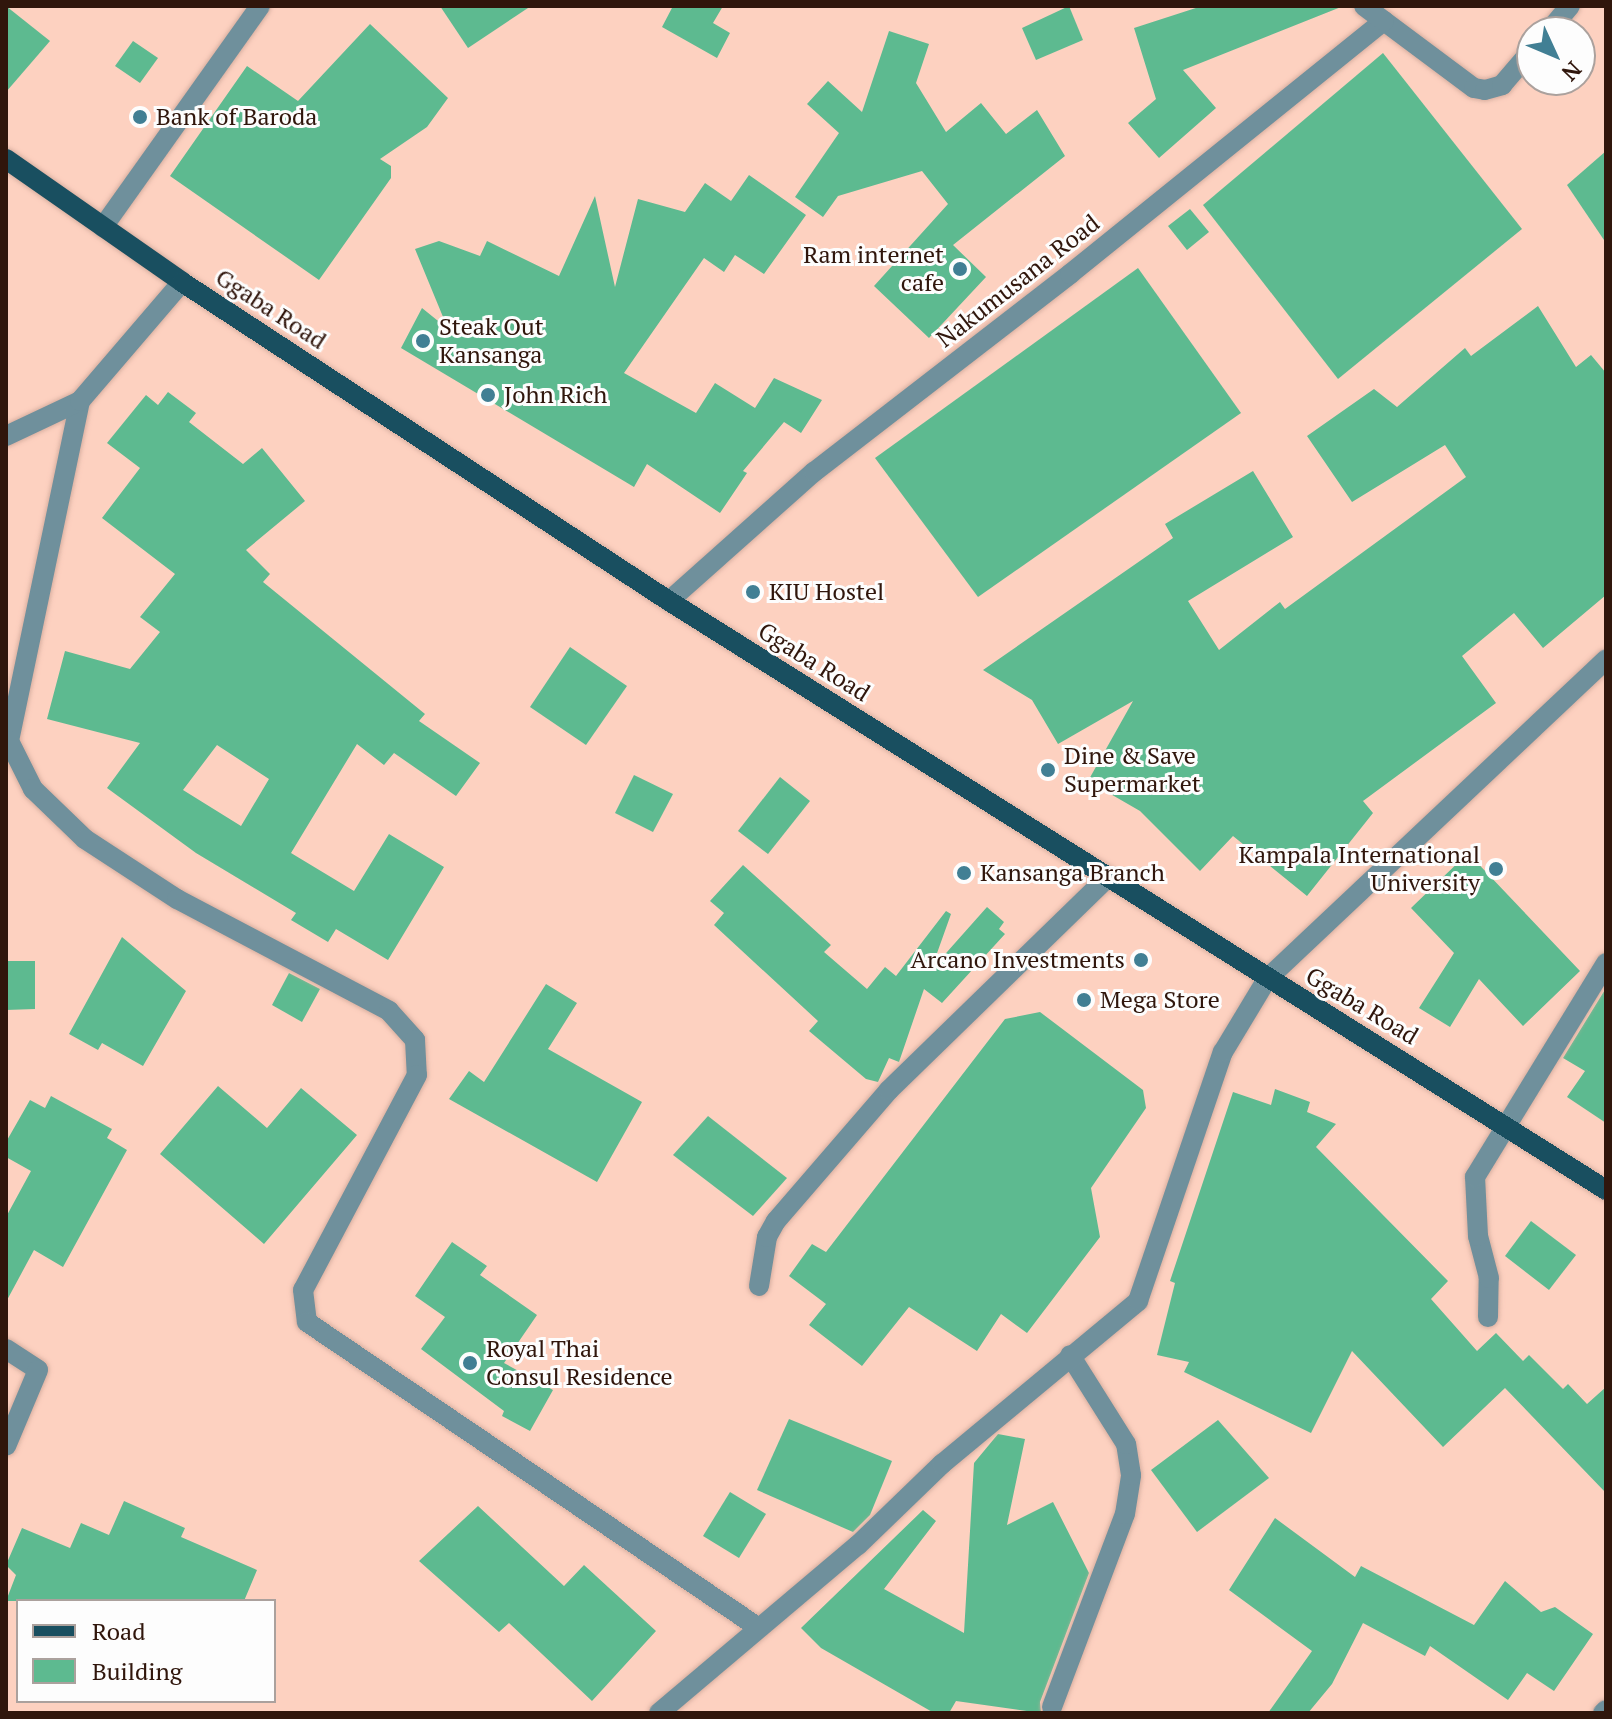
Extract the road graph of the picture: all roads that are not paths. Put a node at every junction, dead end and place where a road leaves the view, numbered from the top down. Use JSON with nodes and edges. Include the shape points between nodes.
{"nodes":[{"id":1,"x":260,"y":6,"type":"edge"},
{"id":2,"x":1364,"y":6,"type":"edge"},
{"id":3,"x":1384,"y":21,"type":"junction"},
{"id":4,"x":1516,"y":69,"type":"edge"},
{"id":5,"x":6,"y":159,"type":"edge"},
{"id":6,"x":103,"y":227,"type":"junction"},
{"id":7,"x":182,"y":282,"type":"junction"},
{"id":8,"x":80,"y":401,"type":"junction"},
{"id":9,"x":6,"y":436,"type":"edge"},
{"id":10,"x":669,"y":601,"type":"junction"},
{"id":11,"x":1606,"y":659,"type":"edge"},
{"id":12,"x":1106,"y":879,"type":"junction"},
{"id":13,"x":1606,"y":963,"type":"edge"},
{"id":14,"x":1267,"y":979,"type":"junction"},
{"id":15,"x":1508,"y":1124,"type":"junction"},
{"id":16,"x":1606,"y":1190,"type":"edge"},
{"id":17,"x":759,"y":1286,"type":"dead end"},
{"id":18,"x":1488,"y":1317,"type":"dead end"},
{"id":19,"x":6,"y":1349,"type":"edge"},
{"id":20,"x":1070,"y":1355,"type":"junction"},
{"id":21,"x":6,"y":1446,"type":"edge"},
{"id":22,"x":756,"y":1626,"type":"junction"},
{"id":23,"x":1052,"y":1707,"type":"dead end"},
{"id":24,"x":659,"y":1713,"type":"edge"}],
"edges":[{"from":1,"to":6,"type":"street"},
{"from":2,"to":3,"type":"street"},
{"from":3,"to":4,"type":"street","via":[[1474,88],[1502,85]]},
{"from":3,"to":10,"type":"street","name":"Nakumusana Road","via":[[814,472]]},
{"from":5,"to":6,"type":"main road","name":"Ggaba Road"},
{"from":6,"to":7,"type":"main road","name":"Ggaba Road"},
{"from":7,"to":8,"type":"street"},
{"from":7,"to":10,"type":"main road","name":"Ggaba Road"},
{"from":8,"to":9,"type":"street"},
{"from":8,"to":22,"type":"street","via":[[9,741],[33,789],[85,839],[177,899],[389,1011],[415,1040],[417,1075],[303,1290],[307,1322]]},
{"from":10,"to":12,"type":"main road","name":"Ggaba Road"},
{"from":11,"to":14,"type":"street"},
{"from":12,"to":14,"type":"main road","name":"Ggaba Road"},
{"from":12,"to":17,"type":"street","via":[[889,1090],[776,1221],[767,1237]]},
{"from":13,"to":15,"type":"street"},
{"from":14,"to":15,"type":"main road","name":"Ggaba Road"},
{"from":14,"to":20,"type":"street","via":[[1223,1052],[1138,1301]]},
{"from":15,"to":16,"type":"main road","name":"Ggaba Road"},
{"from":15,"to":18,"type":"street","via":[[1475,1177],[1478,1236],[1489,1278]]},
{"from":19,"to":21,"type":"street","via":[[38,1370]]},
{"from":20,"to":22,"type":"street","via":[[942,1464],[858,1545]]},
{"from":20,"to":23,"type":"street","via":[[1126,1444],[1131,1475],[1125,1514]]},
{"from":22,"to":24,"type":"street"}]}
